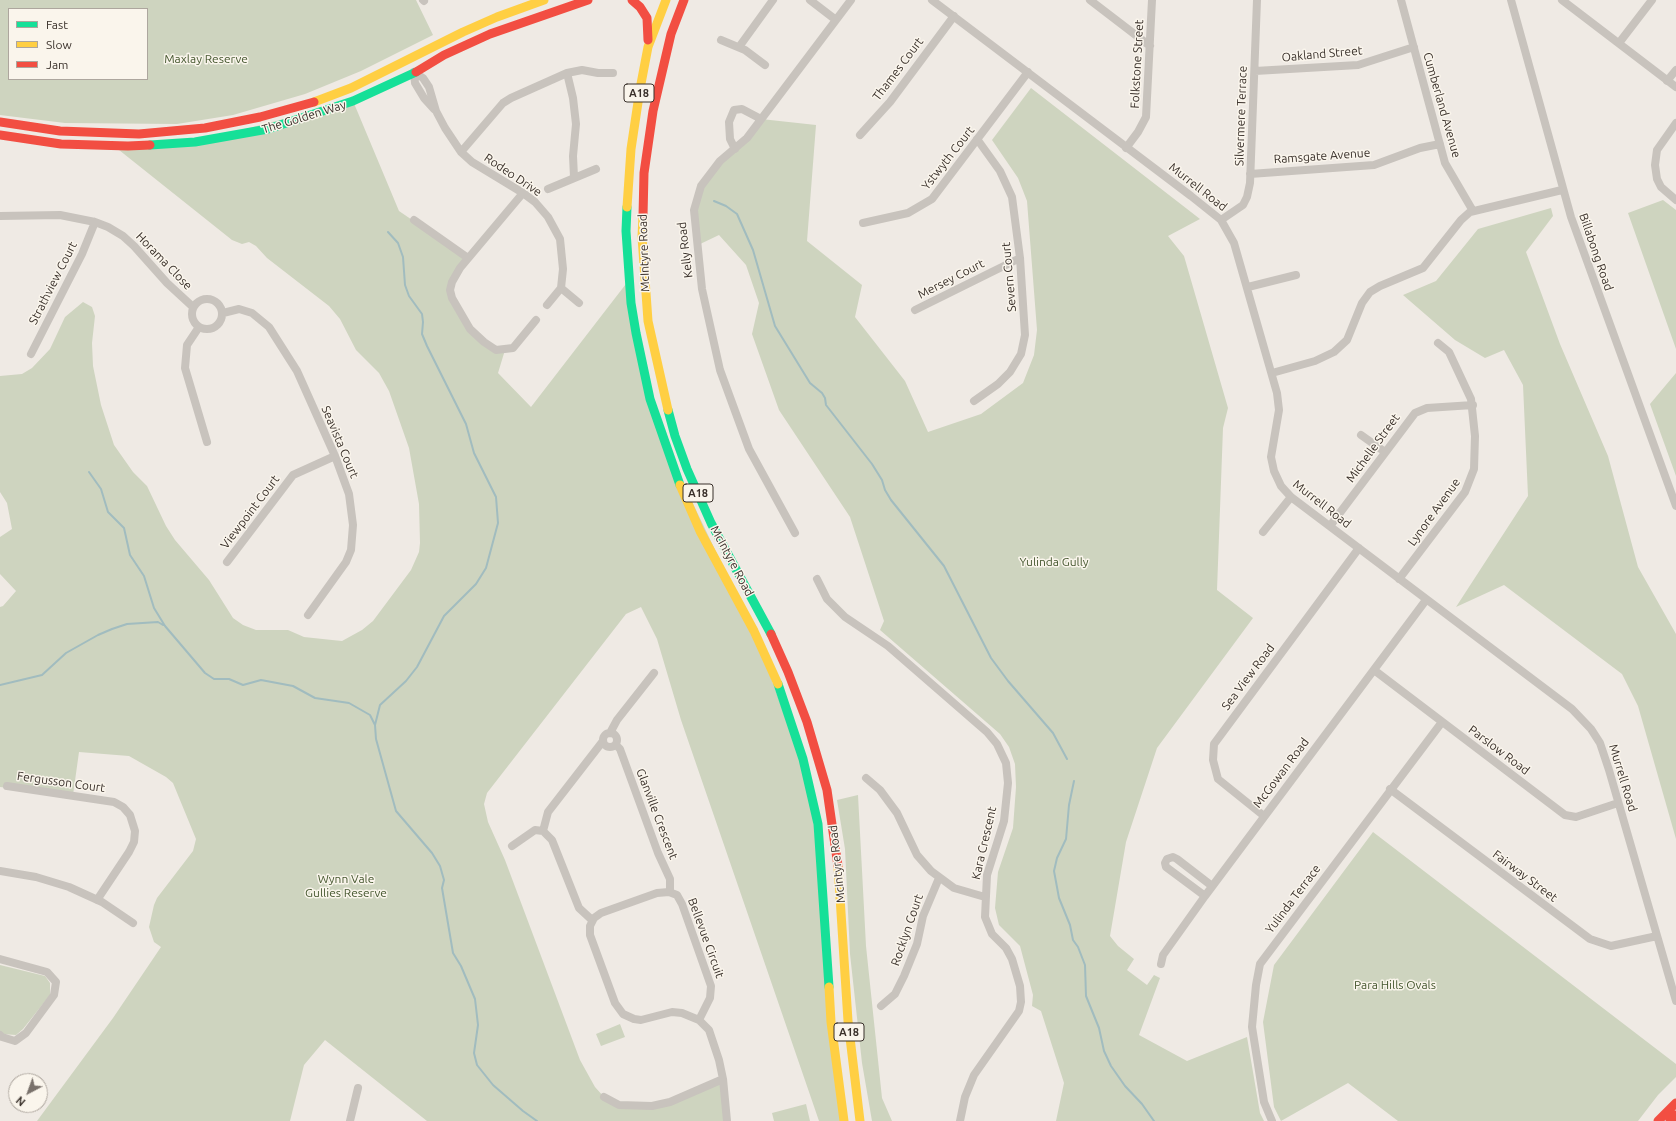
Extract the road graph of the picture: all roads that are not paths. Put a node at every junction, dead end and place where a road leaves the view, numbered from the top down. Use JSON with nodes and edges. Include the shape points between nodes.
{"nodes":[{"id":1,"x":544,"y":0,"type":"edge"},
{"id":2,"x":588,"y":0,"type":"edge"},
{"id":3,"x":632,"y":0,"type":"edge"},
{"id":4,"x":666,"y":0,"type":"edge"},
{"id":5,"x":675,"y":0,"type":"edge"},
{"id":6,"x":684,"y":0,"type":"edge"},
{"id":7,"x":773,"y":0,"type":"edge"},
{"id":8,"x":810,"y":0,"type":"edge"},
{"id":9,"x":851,"y":0,"type":"edge"},
{"id":10,"x":932,"y":0,"type":"edge"},
{"id":11,"x":1090,"y":0,"type":"edge"},
{"id":12,"x":1152,"y":0,"type":"edge"},
{"id":13,"x":1257,"y":0,"type":"edge"},
{"id":14,"x":1402,"y":0,"type":"edge"},
{"id":15,"x":1511,"y":0,"type":"edge"},
{"id":16,"x":1562,"y":0,"type":"edge"},
{"id":17,"x":1652,"y":0,"type":"edge"},
{"id":18,"x":954,"y":16,"type":"junction"},
{"id":19,"x":836,"y":20,"type":"junction"},
{"id":20,"x":674,"y":27,"type":"junction"},
{"id":21,"x":721,"y":40,"type":"dead end"},
{"id":22,"x":1619,"y":43,"type":"junction"},
{"id":23,"x":1150,"y":46,"type":"junction"},
{"id":24,"x":648,"y":47,"type":"junction"},
{"id":25,"x":739,"y":47,"type":"junction"},
{"id":26,"x":1414,"y":47,"type":"junction"},
{"id":27,"x":425,"y":51,"type":"junction"},
{"id":28,"x":765,"y":66,"type":"dead end"},
{"id":29,"x":390,"y":70,"type":"junction"},
{"id":30,"x":1255,"y":70,"type":"junction"},
{"id":31,"x":1676,"y":70,"type":"edge"},
{"id":32,"x":414,"y":72,"type":"junction"},
{"id":33,"x":1028,"y":72,"type":"junction"},
{"id":34,"x":567,"y":73,"type":"junction"},
{"id":35,"x":613,"y":74,"type":"dead end"},
{"id":36,"x":1667,"y":81,"type":"junction"},
{"id":37,"x":1676,"y":87,"type":"edge"},
{"id":38,"x":761,"y":119,"type":"junction"},
{"id":39,"x":0,"y":122,"type":"edge"},
{"id":40,"x":1676,"y":123,"type":"edge"},
{"id":41,"x":0,"y":135,"type":"edge"},
{"id":42,"x":860,"y":135,"type":"dead end"},
{"id":43,"x":977,"y":139,"type":"junction"},
{"id":44,"x":1440,"y":144,"type":"junction"},
{"id":45,"x":1126,"y":148,"type":"junction"},
{"id":46,"x":735,"y":149,"type":"junction"},
{"id":47,"x":461,"y":152,"type":"junction"},
{"id":48,"x":596,"y":169,"type":"dead end"},
{"id":49,"x":1250,"y":174,"type":"junction"},
{"id":50,"x":574,"y":177,"type":"junction"},
{"id":51,"x":548,"y":189,"type":"dead end"},
{"id":52,"x":1562,"y":190,"type":"junction"},
{"id":53,"x":523,"y":193,"type":"junction"},
{"id":54,"x":1676,"y":200,"type":"edge"},
{"id":55,"x":1474,"y":211,"type":"junction"},
{"id":56,"x":0,"y":216,"type":"edge"},
{"id":57,"x":414,"y":220,"type":"dead end"},
{"id":58,"x":1221,"y":220,"type":"junction"},
{"id":59,"x":95,"y":222,"type":"junction"},
{"id":60,"x":863,"y":223,"type":"dead end"},
{"id":61,"x":468,"y":258,"type":"junction"},
{"id":62,"x":1020,"y":258,"type":"junction"},
{"id":63,"x":1296,"y":275,"type":"dead end"},
{"id":64,"x":561,"y":288,"type":"junction"},
{"id":65,"x":1248,"y":288,"type":"junction"},
{"id":66,"x":579,"y":303,"type":"dead end"},
{"id":67,"x":547,"y":304,"type":"dead end"},
{"id":68,"x":193,"y":307,"type":"junction"},
{"id":69,"x":915,"y":310,"type":"dead end"},
{"id":70,"x":223,"y":313,"type":"junction"},
{"id":71,"x":536,"y":320,"type":"dead end"},
{"id":72,"x":199,"y":327,"type":"junction"},
{"id":73,"x":1438,"y":343,"type":"dead end"},
{"id":74,"x":31,"y":354,"type":"dead end"},
{"id":75,"x":1272,"y":373,"type":"junction"},
{"id":76,"x":974,"y":401,"type":"dead end"},
{"id":77,"x":1473,"y":405,"type":"junction"},
{"id":78,"x":1361,"y":435,"type":"dead end"},
{"id":79,"x":207,"y":442,"type":"dead end"},
{"id":80,"x":1385,"y":452,"type":"junction"},
{"id":81,"x":335,"y":456,"type":"junction"},
{"id":82,"x":1291,"y":497,"type":"junction"},
{"id":83,"x":1676,"y":506,"type":"edge"},
{"id":84,"x":1330,"y":526,"type":"junction"},
{"id":85,"x":795,"y":532,"type":"dead end"},
{"id":86,"x":1263,"y":532,"type":"dead end"},
{"id":87,"x":1359,"y":548,"type":"junction"},
{"id":88,"x":227,"y":562,"type":"dead end"},
{"id":89,"x":818,"y":579,"type":"dead end"},
{"id":90,"x":1399,"y":579,"type":"junction"},
{"id":91,"x":1426,"y":600,"type":"junction"},
{"id":92,"x":308,"y":615,"type":"dead end"},
{"id":93,"x":1374,"y":670,"type":"junction"},
{"id":94,"x":654,"y":673,"type":"dead end"},
{"id":95,"x":1442,"y":722,"type":"junction"},
{"id":96,"x":610,"y":733,"type":"junction"},
{"id":97,"x":603,"y":741,"type":"junction"},
{"id":98,"x":616,"y":745,"type":"junction"},
{"id":99,"x":866,"y":778,"type":"dead end"},
{"id":100,"x":7,"y":786,"type":"dead end"},
{"id":101,"x":1390,"y":789,"type":"junction"},
{"id":102,"x":1618,"y":803,"type":"junction"},
{"id":103,"x":1264,"y":816,"type":"junction"},
{"id":104,"x":542,"y":831,"type":"junction"},
{"id":105,"x":512,"y":846,"type":"dead end"},
{"id":106,"x":0,"y":871,"type":"edge"},
{"id":107,"x":939,"y":878,"type":"junction"},
{"id":108,"x":1212,"y":886,"type":"junction"},
{"id":109,"x":670,"y":892,"type":"junction"},
{"id":110,"x":1204,"y":896,"type":"junction"},
{"id":111,"x":985,"y":897,"type":"junction"},
{"id":112,"x":97,"y":900,"type":"junction"},
{"id":113,"x":592,"y":920,"type":"junction"},
{"id":114,"x":133,"y":923,"type":"dead end"},
{"id":115,"x":1657,"y":936,"type":"junction"},
{"id":116,"x":0,"y":959,"type":"edge"},
{"id":117,"x":1161,"y":964,"type":"dead end"},
{"id":118,"x":1676,"y":1002,"type":"edge"},
{"id":119,"x":881,"y":1006,"type":"dead end"},
{"id":120,"x":699,"y":1020,"type":"junction"},
{"id":121,"x":0,"y":1035,"type":"edge"},
{"id":122,"x":724,"y":1079,"type":"junction"},
{"id":123,"x":358,"y":1088,"type":"dead end"},
{"id":124,"x":604,"y":1097,"type":"dead end"},
{"id":125,"x":1676,"y":1103,"type":"edge"},
{"id":126,"x":1676,"y":1114,"type":"edge"},
{"id":127,"x":350,"y":1121,"type":"edge"},
{"id":128,"x":727,"y":1121,"type":"edge"},
{"id":129,"x":844,"y":1121,"type":"edge"},
{"id":130,"x":860,"y":1121,"type":"edge"},
{"id":131,"x":960,"y":1121,"type":"edge"},
{"id":132,"x":1272,"y":1121,"type":"edge"},
{"id":133,"x":1658,"y":1121,"type":"edge"},
{"id":134,"x":1670,"y":1121,"type":"edge"}],
"edges":[{"from":1,"to":27,"type":"main road","name":"The Golden Way","via":[[490,20]]},
{"from":2,"to":32,"type":"main road","name":"The Golden Way","via":[[496,31]]},
{"from":3,"to":24,"type":"main road","via":[[647,18]]},
{"from":4,"to":24,"type":"main road","name":"McIntyre Road","number":"A18"},
{"from":5,"to":20,"type":"main road"},
{"from":6,"to":20,"type":"main road","name":"McIntyre Road","number":"A18"},
{"from":7,"to":25,"type":"street"},
{"from":8,"to":19,"type":"street"},
{"from":9,"to":19,"type":"street","name":"Kelly Road"},
{"from":10,"to":18,"type":"street","name":"Murrell Road"},
{"from":11,"to":23,"type":"street"},
{"from":12,"to":23,"type":"street","name":"Folkstone Street"},
{"from":13,"to":30,"type":"street","name":"Silvermere Terrace"},
{"from":14,"to":26,"type":"street","name":"Cumberland Avenue"},
{"from":15,"to":52,"type":"street","name":"Billabong Road"},
{"from":16,"to":22,"type":"street"},
{"from":17,"to":22,"type":"street"},
{"from":18,"to":33,"type":"street","name":"Murrell Road"},
{"from":18,"to":42,"type":"street","name":"Thames Court","via":[[895,95]]},
{"from":19,"to":38,"type":"street","name":"Kelly Road"},
{"from":20,"to":130,"type":"main road","name":"McIntyre Road","number":"A18","via":[[653,111],[644,173],[642,237],[648,321],[673,429],[687,469],[711,523],[766,624],[788,672],[827,790],[838,863],[848,1021]]},
{"from":21,"to":25,"type":"street"},
{"from":22,"to":36,"type":"street"},
{"from":23,"to":45,"type":"street","name":"Folkstone Street","via":[[1146,117]]},
{"from":24,"to":129,"type":"main road","name":"McIntyre Road","number":"A18","via":[[631,149],[627,199],[628,264],[636,333],[650,399],[673,470],[700,531],[754,631],[778,683],[803,759],[818,824],[831,1022]]},
{"from":25,"to":28,"type":"street"},
{"from":26,"to":30,"type":"street","name":"Oakland Street","via":[[1358,64]]},
{"from":26,"to":44,"type":"street","name":"Cumberland Avenue"},
{"from":27,"to":29,"type":"main road","name":"The Golden Way"},
{"from":27,"to":32,"type":"main road"},
{"from":29,"to":32,"type":"main road"},
{"from":29,"to":39,"type":"main road","name":"The Golden Way","via":[[305,105],[253,119],[198,128],[112,134],[52,130]]},
{"from":30,"to":49,"type":"street","name":"Silvermere Terrace"},
{"from":31,"to":36,"type":"street"},
{"from":32,"to":41,"type":"main road","name":"The Golden Way","via":[[353,101],[291,122],[254,132],[195,142],[100,146],[61,144]]},
{"from":32,"to":47,"type":"street","name":"Rodeo Drive","via":[[415,83]]},
{"from":33,"to":43,"type":"street","name":"Ystwyth Court"},
{"from":33,"to":45,"type":"street","name":"Murrell Road"},
{"from":34,"to":35,"type":"street","via":[[582,70]]},
{"from":34,"to":47,"type":"street","via":[[502,103]]},
{"from":34,"to":50,"type":"street","via":[[576,124]]},
{"from":36,"to":37,"type":"street"},
{"from":38,"to":46,"type":"street","name":"Kelly Road","via":[[743,143]]},
{"from":38,"to":46,"type":"street","via":[[742,109],[734,110],[729,122],[730,139]]},
{"from":40,"to":54,"type":"street","via":[[1657,150],[1655,165],[1661,187]]},
{"from":43,"to":60,"type":"street","name":"Ystwyth Court","via":[[941,190],[929,201],[902,215]]},
{"from":43,"to":62,"type":"street","name":"Severn Court","via":[[1000,171],[1012,196]]},
{"from":44,"to":49,"type":"street","name":"Ramsgate Avenue","via":[[1420,148],[1374,165]]},
{"from":44,"to":55,"type":"street","name":"Cumberland Avenue","via":[[1445,163]]},
{"from":45,"to":58,"type":"street","name":"Murrell Road"},
{"from":46,"to":85,"type":"street","name":"Kelly Road","via":[[720,161],[701,186],[695,201],[694,220],[702,289],[720,370],[740,426],[754,458]]},
{"from":47,"to":53,"type":"street","name":"Rodeo Drive","via":[[472,162]]},
{"from":48,"to":50,"type":"street"},
{"from":49,"to":58,"type":"street","name":"Silvermere Terrace","via":[[1245,201]]},
{"from":50,"to":51,"type":"street"},
{"from":52,"to":55,"type":"street"},
{"from":52,"to":83,"type":"street","name":"Billabong Road"},
{"from":53,"to":61,"type":"street"},
{"from":53,"to":64,"type":"street","name":"Rodeo Drive","via":[[548,216],[560,239],[563,269]]},
{"from":55,"to":75,"type":"street","via":[[1461,220],[1423,268],[1370,292],[1362,303],[1347,340],[1334,352],[1315,361]]},
{"from":56,"to":59,"type":"street","name":"Horama Close","via":[[60,215]]},
{"from":57,"to":61,"type":"street"},
{"from":58,"to":65,"type":"street","name":"Murrell Road","via":[[1234,243]]},
{"from":59,"to":68,"type":"street","name":"Horama Close","via":[[123,236]]},
{"from":59,"to":74,"type":"street","name":"Strathview Court","via":[[82,254]]},
{"from":61,"to":71,"type":"street","via":[[455,275],[450,290],[470,329],[484,342],[496,350],[513,348]]},
{"from":62,"to":69,"type":"street","name":"Mersey Court"},
{"from":62,"to":76,"type":"street","name":"Severn Court","via":[[1026,329],[1022,350],[1010,372]]},
{"from":63,"to":65,"type":"street"},
{"from":64,"to":66,"type":"street"},
{"from":64,"to":67,"type":"street"},
{"from":65,"to":75,"type":"street","name":"Murrell Road"},
{"from":68,"to":70,"type":"street","via":[[195,303],[206,298],[218,302]]},
{"from":68,"to":72,"type":"street","via":[[191,315]]},
{"from":70,"to":72,"type":"street","via":[[219,324],[208,330]]},
{"from":70,"to":81,"type":"street","name":"Seavista Court","via":[[239,309],[252,312],[269,327],[297,372]]},
{"from":72,"to":79,"type":"street","via":[[187,345],[185,368]]},
{"from":73,"to":77,"type":"street","name":"Lynore Avenue","via":[[1449,352]]},
{"from":75,"to":82,"type":"street","name":"Murrell Road","via":[[1279,410],[1272,464],[1281,486]]},
{"from":77,"to":80,"type":"street","name":"Michelle Street","via":[[1427,408],[1418,411]]},
{"from":77,"to":90,"type":"street","name":"Lynore Avenue","via":[[1476,453],[1470,481],[1460,500]]},
{"from":78,"to":80,"type":"street"},
{"from":80,"to":84,"type":"street","name":"Michelle Street"},
{"from":81,"to":88,"type":"street","name":"Viewpoint Court","via":[[293,475]]},
{"from":81,"to":92,"type":"street","name":"Seavista Court","via":[[349,494],[353,525],[351,550],[346,562]]},
{"from":82,"to":84,"type":"street","name":"Murrell Road"},
{"from":82,"to":86,"type":"street"},
{"from":84,"to":87,"type":"street","name":"Murrell Road"},
{"from":87,"to":90,"type":"street","name":"Murrell Road"},
{"from":87,"to":103,"type":"street","name":"Sea View Road","via":[[1214,744],[1213,760],[1218,779]]},
{"from":89,"to":111,"type":"street","name":"Kara Crescent","via":[[824,593],[838,610],[888,646],[987,732],[1001,750],[1008,783],[1003,828],[988,869]]},
{"from":90,"to":91,"type":"street","name":"Murrell Road"},
{"from":91,"to":93,"type":"street","name":"McGowan Road"},
{"from":91,"to":102,"type":"street","name":"Murrell Road","via":[[1572,709],[1586,723],[1602,749]]},
{"from":93,"to":95,"type":"street","name":"Parslow Road"},
{"from":93,"to":103,"type":"street","name":"McGowan Road"},
{"from":94,"to":96,"type":"street","via":[[617,720]]},
{"from":95,"to":101,"type":"street","name":"Yulinda Terrace"},
{"from":95,"to":102,"type":"street","name":"Parslow Road","via":[[1565,815],[1576,816]]},
{"from":96,"to":97,"type":"street","via":[[605,735]]},
{"from":96,"to":98,"type":"street","via":[[616,735]]},
{"from":97,"to":98,"type":"street","via":[[608,747]]},
{"from":97,"to":104,"type":"street","via":[[548,812]]},
{"from":98,"to":109,"type":"street","name":"Glanville Crescent","via":[[620,748],[658,854],[670,879]]},
{"from":99,"to":107,"type":"street","via":[[884,794],[897,813],[921,860]]},
{"from":100,"to":112,"type":"street","name":"Fergusson Court","via":[[114,802],[130,815],[135,831],[134,842]]},
{"from":101,"to":115,"type":"street","name":"Fairway Street","via":[[1590,939],[1611,946]]},
{"from":101,"to":132,"type":"street","name":"Yulinda Terrace","via":[[1260,964],[1252,1027],[1264,1102]]},
{"from":102,"to":115,"type":"street","name":"Murrell Road"},
{"from":103,"to":108,"type":"street","name":"McGowan Road"},
{"from":104,"to":105,"type":"street","via":[[535,830]]},
{"from":104,"to":113,"type":"street","via":[[552,840],[579,908]]},
{"from":106,"to":112,"type":"street","via":[[51,881]]},
{"from":107,"to":111,"type":"street","via":[[958,890]]},
{"from":107,"to":119,"type":"street","name":"Rocklyn Court","via":[[923,916],[917,944],[904,976],[895,994]]},
{"from":108,"to":110,"type":"street","name":"McGowan Road"},
{"from":108,"to":110,"type":"street","via":[[1173,856],[1167,859],[1166,866]]},
{"from":109,"to":113,"type":"street","name":"Bellevue Circuit","via":[[658,893],[601,913]]},
{"from":109,"to":120,"type":"street","name":"Bellevue Circuit","via":[[680,900],[711,986],[710,998]]},
{"from":110,"to":117,"type":"street","name":"McGowan Road","via":[[1163,955]]},
{"from":111,"to":131,"type":"street","name":"Kara Crescent","via":[[987,925],[1012,959],[1020,986],[1021,1002],[1019,1011],[974,1075],[965,1097]]},
{"from":112,"to":114,"type":"street"},
{"from":113,"to":120,"type":"street","via":[[590,935],[622,1014],[634,1020],[641,1020],[672,1012]]},
{"from":115,"to":118,"type":"street","name":"Murrell Road"},
{"from":116,"to":121,"type":"street","via":[[47,972],[56,982],[54,994],[26,1033],[15,1041]]},
{"from":120,"to":122,"type":"street","via":[[709,1030]]},
{"from":122,"to":124,"type":"street","via":[[670,1102],[652,1106],[619,1105]]},
{"from":122,"to":128,"type":"street"},
{"from":123,"to":127,"type":"street"},
{"from":125,"to":133,"type":"main road"},
{"from":126,"to":134,"type":"main road"}]}
